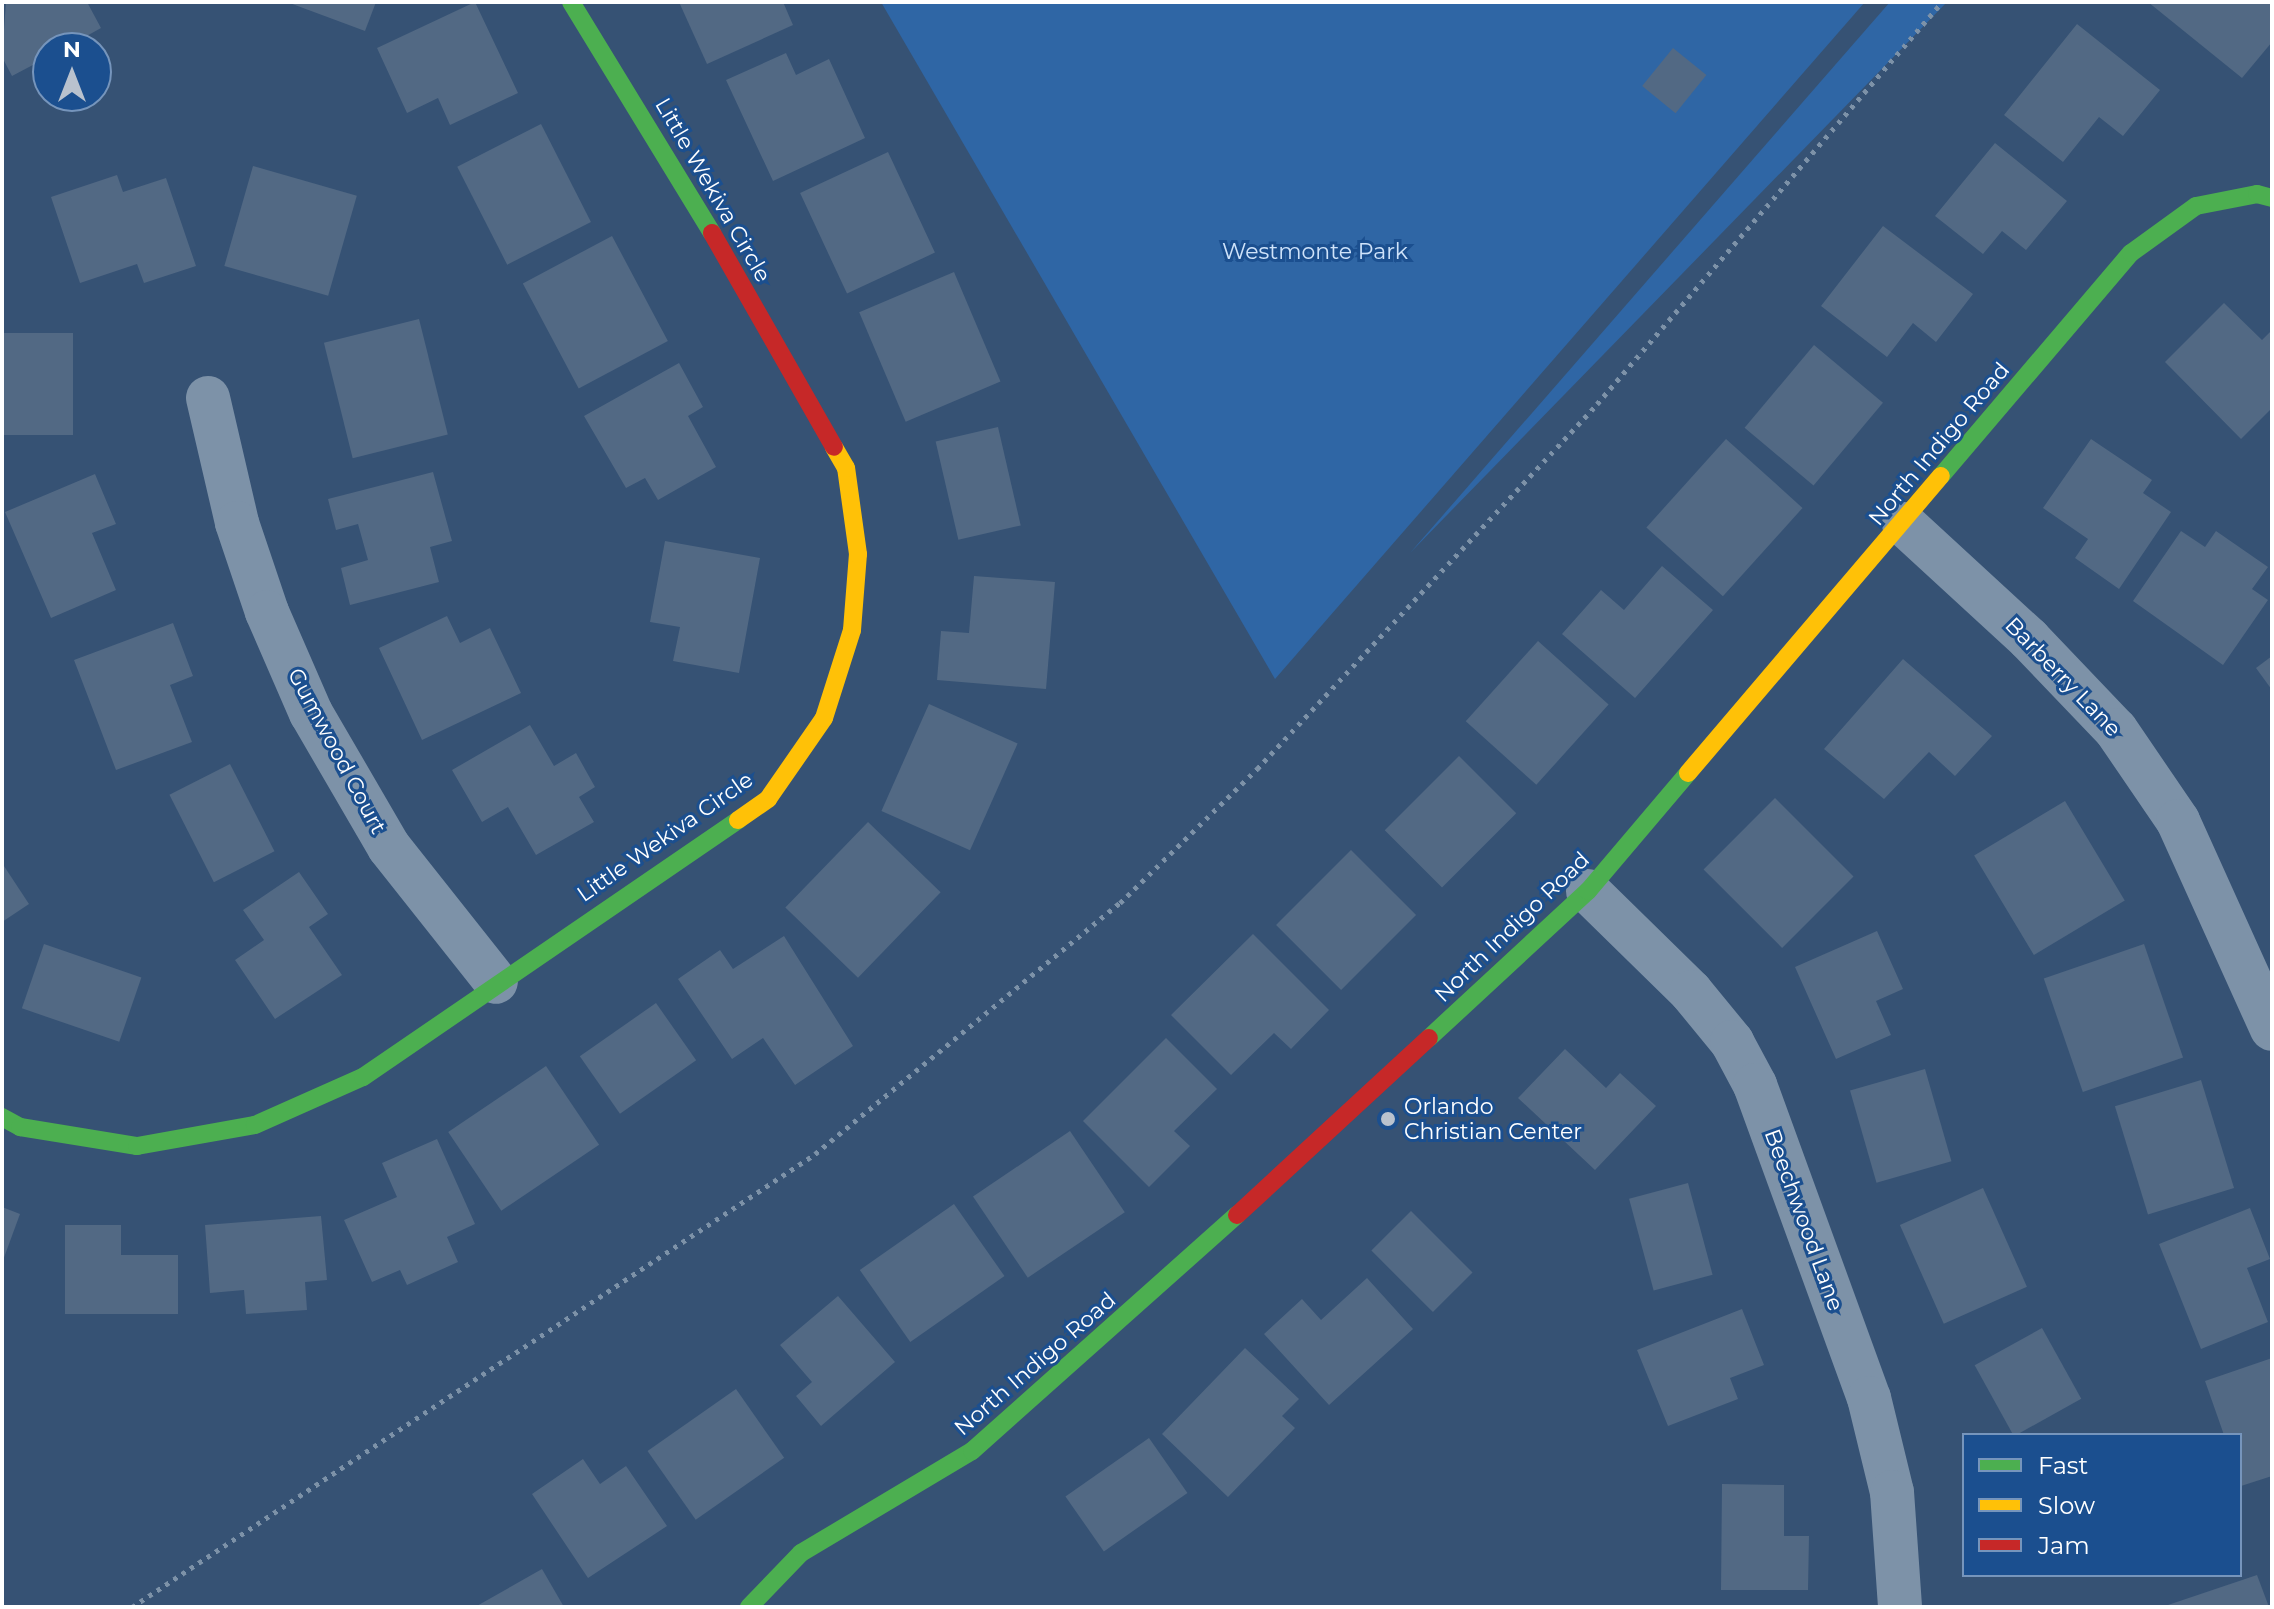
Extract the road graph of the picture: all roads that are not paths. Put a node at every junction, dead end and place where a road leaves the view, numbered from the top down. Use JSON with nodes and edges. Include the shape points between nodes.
{"nodes":[{"id":1,"x":571,"y":2,"type":"edge"},
{"id":2,"x":2272,"y":198,"type":"edge"},
{"id":3,"x":208,"y":398,"type":"dead end"},
{"id":4,"x":1904,"y":524,"type":"junction"},
{"id":5,"x":1588,"y":891,"type":"junction"},
{"id":6,"x":496,"y":982,"type":"junction"},
{"id":7,"x":2272,"y":1029,"type":"edge"},
{"id":8,"x":2,"y":1117,"type":"edge"},
{"id":9,"x":749,"y":1607,"type":"edge"},
{"id":10,"x":1900,"y":1607,"type":"edge"}],
"edges":[{"from":1,"to":6,"type":"street","name":"Little Wekiva Circle","via":[[665,151],[846,468],[858,554],[852,630],[824,718],[768,799]]},
{"from":2,"to":4,"type":"street","name":"North Indigo Road","via":[[2257,194],[2196,206],[2131,253]]},
{"from":3,"to":6,"type":"street","name":"Gumwood Court","via":[[237,523],[267,612],[311,713],[389,847]]},
{"from":4,"to":5,"type":"street","name":"North Indigo Road"},
{"from":4,"to":7,"type":"street","name":"Barberry Lane","via":[[2029,639],[2116,730],[2178,821]]},
{"from":5,"to":9,"type":"street","name":"North Indigo Road","via":[[972,1451],[801,1553]]},
{"from":5,"to":10,"type":"street","name":"Beechwood Lane","via":[[1691,992],[1732,1042],[1755,1085],[1869,1398],[1892,1492]]},
{"from":6,"to":8,"type":"street","name":"Little Wekiva Circle","via":[[363,1077],[255,1125],[137,1146],[20,1127]]}]}
